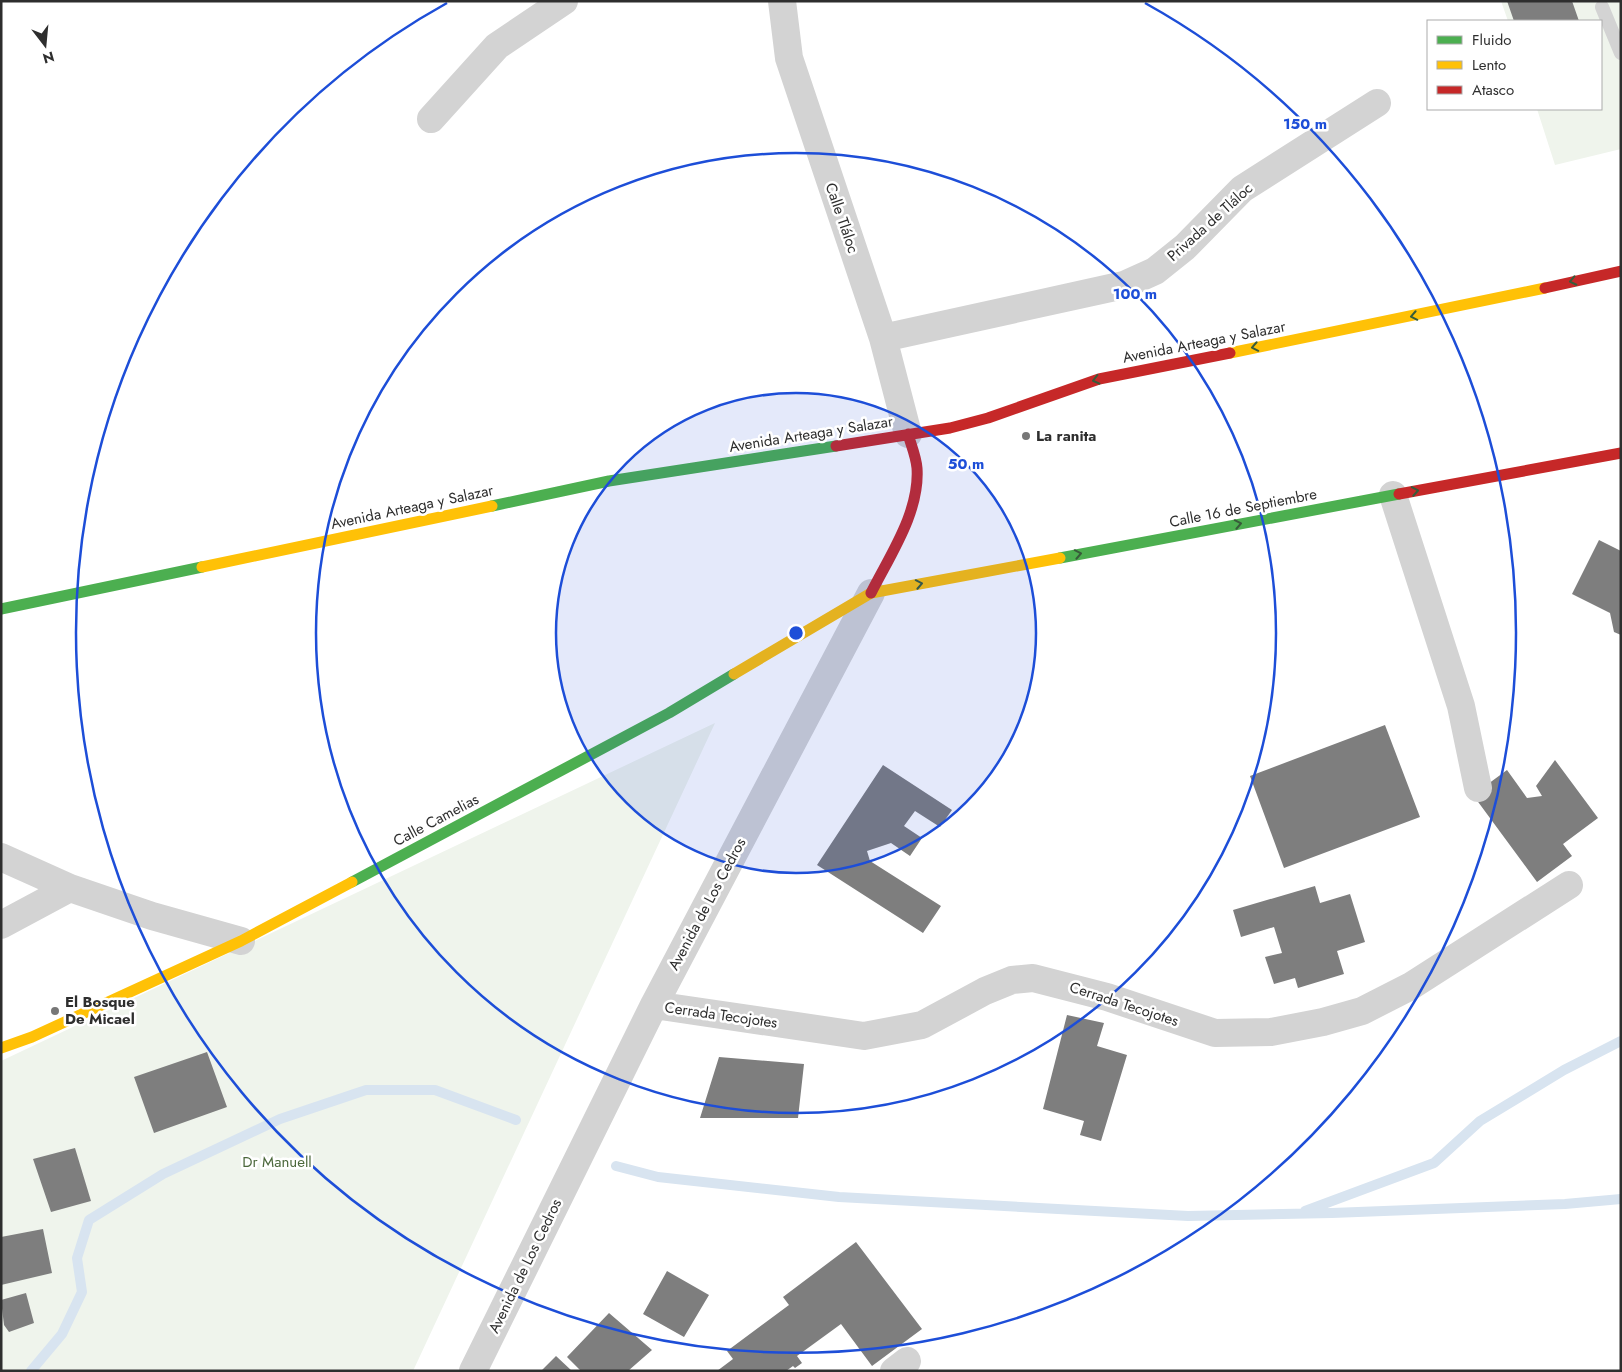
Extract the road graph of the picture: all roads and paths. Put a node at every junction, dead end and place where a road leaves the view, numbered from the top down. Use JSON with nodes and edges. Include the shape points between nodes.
{"nodes":[{"id":1,"x":564,"y":1,"type":"edge"},
{"id":2,"x":782,"y":1,"type":"edge"},
{"id":3,"x":1602,"y":8,"type":"dead end"},
{"id":4,"x":1621,"y":53,"type":"edge"},
{"id":5,"x":1376,"y":103,"type":"dead end"},
{"id":6,"x":431,"y":119,"type":"dead end"},
{"id":7,"x":1621,"y":271,"type":"edge"},
{"id":8,"x":883,"y":338,"type":"junction"},
{"id":9,"x":908,"y":434,"type":"junction"},
{"id":10,"x":1621,"y":453,"type":"edge"},
{"id":11,"x":1392,"y":495,"type":"junction"},
{"id":12,"x":871,"y":593,"type":"junction"},
{"id":13,"x":1,"y":609,"type":"edge"},
{"id":14,"x":1478,"y":788,"type":"dead end"},
{"id":15,"x":1,"y":857,"type":"edge"},
{"id":16,"x":1569,"y":885,"type":"dead end"},
{"id":17,"x":70,"y":888,"type":"junction"},
{"id":18,"x":1,"y":925,"type":"edge"},
{"id":19,"x":241,"y":941,"type":"junction"},
{"id":20,"x":654,"y":1006,"type":"junction"},
{"id":21,"x":1,"y":1048,"type":"edge"},
{"id":22,"x":473,"y":1371,"type":"edge"}],
"edges":[{"from":1,"to":6,"type":"street","via":[[497,46]]},
{"from":2,"to":8,"type":"street","name":"Calle Tláloc","via":[[789,58]]},
{"from":3,"to":4,"type":"lane"},
{"from":5,"to":8,"type":"street","name":"Privada de Tláloc","via":[[1242,189],[1185,247],[1155,271],[1124,285]]},
{"from":7,"to":9,"type":"street","name":"Avenida Arteaga y Salazar","one_way":true,"via":[[1099,379],[1062,389],[972,424]]},
{"from":8,"to":9,"type":"street","name":"Calle Tláloc"},
{"from":9,"to":12,"type":"street","name":"Avenida de Los Cedros","via":[[917,466],[915,493]]},
{"from":9,"to":13,"type":"street","name":"Avenida Arteaga y Salazar","via":[[609,481]]},
{"from":11,"to":10,"type":"street","name":"Calle 16 de Septiembre","one_way":true},
{"from":12,"to":11,"type":"street","name":"Calle 16 de Septiembre","one_way":true},
{"from":11,"to":14,"type":"street","via":[[1461,706]]},
{"from":12,"to":19,"type":"street","name":"Calle Camelias","via":[[669,713]]},
{"from":12,"to":20,"type":"street","name":"Avenida de Los Cedros"},
{"from":15,"to":17,"type":"street"},
{"from":16,"to":20,"type":"street","name":"Cerrada Tecojotes","via":[[1411,986],[1362,1011],[1271,1032],[1215,1034],[1107,997],[1033,978],[1012,980],[985,991],[922,1025],[864,1036]]},
{"from":17,"to":18,"type":"street"},
{"from":17,"to":19,"type":"street"},
{"from":19,"to":21,"type":"street","name":"Calle Camelias","via":[[32,1037]]},
{"from":20,"to":22,"type":"street","name":"Avenida de Los Cedros"}]}
